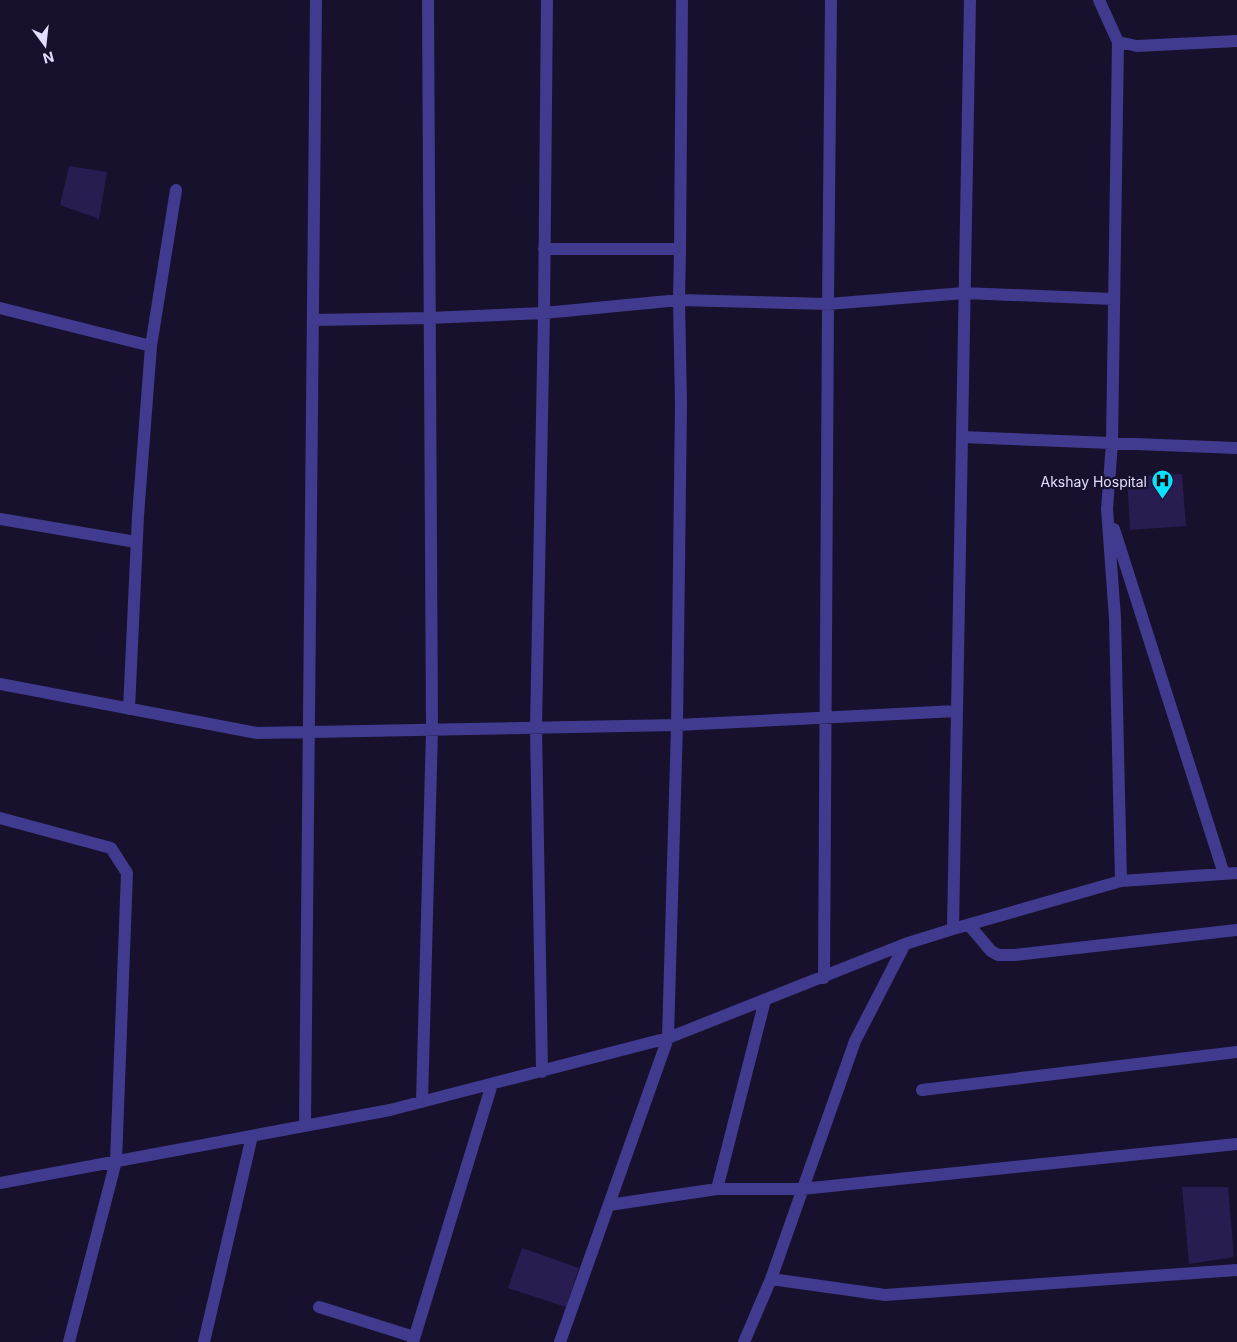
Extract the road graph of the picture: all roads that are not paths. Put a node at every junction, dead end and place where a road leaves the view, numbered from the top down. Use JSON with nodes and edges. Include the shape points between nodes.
{"nodes":[{"id":1,"x":316,"y":0,"type":"edge"},
{"id":2,"x":428,"y":0,"type":"edge"},
{"id":3,"x":547,"y":0,"type":"edge"},
{"id":4,"x":682,"y":0,"type":"edge"},
{"id":5,"x":831,"y":0,"type":"edge"},
{"id":6,"x":970,"y":0,"type":"edge"},
{"id":7,"x":1099,"y":0,"type":"edge"},
{"id":8,"x":1237,"y":41,"type":"edge"},
{"id":9,"x":1118,"y":42,"type":"junction"},
{"id":10,"x":176,"y":190,"type":"dead end"},
{"id":11,"x":544,"y":249,"type":"junction"},
{"id":12,"x":680,"y":249,"type":"junction"},
{"id":13,"x":964,"y":292,"type":"junction"},
{"id":14,"x":1114,"y":299,"type":"junction"},
{"id":15,"x":678,"y":300,"type":"junction"},
{"id":16,"x":828,"y":304,"type":"junction"},
{"id":17,"x":0,"y":308,"type":"edge"},
{"id":18,"x":544,"y":313,"type":"junction"},
{"id":19,"x":429,"y":318,"type":"junction"},
{"id":20,"x":313,"y":320,"type":"junction"},
{"id":21,"x":151,"y":346,"type":"junction"},
{"id":22,"x":962,"y":437,"type":"junction"},
{"id":23,"x":1112,"y":443,"type":"junction"},
{"id":24,"x":1237,"y":448,"type":"edge"},
{"id":25,"x":1108,"y":510,"type":"junction"},
{"id":26,"x":0,"y":519,"type":"edge"},
{"id":27,"x":136,"y":542,"type":"junction"},
{"id":28,"x":0,"y":684,"type":"edge"},
{"id":29,"x":129,"y":708,"type":"junction"},
{"id":30,"x":957,"y":711,"type":"junction"},
{"id":31,"x":826,"y":718,"type":"junction"},
{"id":32,"x":677,"y":725,"type":"junction"},
{"id":33,"x":536,"y":728,"type":"junction"},
{"id":34,"x":432,"y":730,"type":"junction"},
{"id":35,"x":309,"y":732,"type":"junction"},
{"id":36,"x":0,"y":818,"type":"edge"},
{"id":37,"x":1231,"y":874,"type":"edge"},
{"id":38,"x":1121,"y":881,"type":"junction"},
{"id":39,"x":969,"y":925,"type":"junction"},
{"id":40,"x":953,"y":929,"type":"junction"},
{"id":41,"x":1237,"y":930,"type":"edge"},
{"id":42,"x":905,"y":944,"type":"junction"},
{"id":43,"x":824,"y":978,"type":"junction"},
{"id":44,"x":765,"y":1000,"type":"junction"},
{"id":45,"x":668,"y":1038,"type":"junction"},
{"id":46,"x":1237,"y":1052,"type":"edge"},
{"id":47,"x":542,"y":1072,"type":"junction"},
{"id":48,"x":492,"y":1084,"type":"junction"},
{"id":49,"x":922,"y":1090,"type":"dead end"},
{"id":50,"x":422,"y":1102,"type":"junction"},
{"id":51,"x":305,"y":1126,"type":"junction"},
{"id":52,"x":252,"y":1136,"type":"junction"},
{"id":53,"x":1237,"y":1144,"type":"edge"},
{"id":54,"x":116,"y":1161,"type":"junction"},
{"id":55,"x":0,"y":1183,"type":"edge"},
{"id":56,"x":717,"y":1189,"type":"junction"},
{"id":57,"x":802,"y":1189,"type":"junction"},
{"id":58,"x":609,"y":1205,"type":"junction"},
{"id":59,"x":1237,"y":1270,"type":"edge"},
{"id":60,"x":771,"y":1279,"type":"junction"},
{"id":61,"x":319,"y":1307,"type":"dead end"},
{"id":62,"x":413,"y":1340,"type":"edge"},
{"id":63,"x":69,"y":1342,"type":"edge"},
{"id":64,"x":204,"y":1342,"type":"edge"},
{"id":65,"x":560,"y":1342,"type":"edge"},
{"id":66,"x":744,"y":1342,"type":"edge"}],
"edges":[{"from":1,"to":20,"type":"street"},
{"from":2,"to":19,"type":"street"},
{"from":3,"to":11,"type":"street"},
{"from":4,"to":12,"type":"street"},
{"from":5,"to":16,"type":"street"},
{"from":6,"to":13,"type":"street"},
{"from":7,"to":9,"type":"street"},
{"from":8,"to":9,"type":"street","via":[[1137,46]]},
{"from":9,"to":14,"type":"street"},
{"from":10,"to":21,"type":"street"},
{"from":11,"to":12,"type":"street"},
{"from":11,"to":18,"type":"street"},
{"from":12,"to":15,"type":"street"},
{"from":13,"to":14,"type":"street"},
{"from":13,"to":16,"type":"street"},
{"from":13,"to":22,"type":"street"},
{"from":14,"to":23,"type":"street"},
{"from":15,"to":16,"type":"street"},
{"from":15,"to":18,"type":"street"},
{"from":15,"to":32,"type":"street","via":[[681,404]]},
{"from":16,"to":31,"type":"street"},
{"from":17,"to":21,"type":"street"},
{"from":18,"to":19,"type":"street"},
{"from":18,"to":33,"type":"street"},
{"from":19,"to":20,"type":"street"},
{"from":19,"to":34,"type":"street"},
{"from":20,"to":35,"type":"street"},
{"from":21,"to":27,"type":"street"},
{"from":22,"to":23,"type":"street"},
{"from":22,"to":30,"type":"street"},
{"from":23,"to":24,"type":"street"},
{"from":23,"to":25,"type":"street"},
{"from":25,"to":37,"type":"street"},
{"from":25,"to":38,"type":"street","via":[[1115,618]]},
{"from":26,"to":27,"type":"street"},
{"from":27,"to":29,"type":"street"},
{"from":28,"to":29,"type":"street"},
{"from":29,"to":35,"type":"street","via":[[257,733]]},
{"from":30,"to":31,"type":"street"},
{"from":30,"to":40,"type":"street"},
{"from":31,"to":32,"type":"street"},
{"from":31,"to":43,"type":"street"},
{"from":32,"to":33,"type":"street"},
{"from":32,"to":45,"type":"street"},
{"from":33,"to":34,"type":"street"},
{"from":33,"to":47,"type":"street"},
{"from":34,"to":35,"type":"street"},
{"from":34,"to":50,"type":"street"},
{"from":35,"to":51,"type":"street"},
{"from":36,"to":54,"type":"street","via":[[111,848],[127,873]]},
{"from":37,"to":38,"type":"street"},
{"from":38,"to":39,"type":"street"},
{"from":39,"to":40,"type":"street"},
{"from":39,"to":41,"type":"street","via":[[998,955]]},
{"from":40,"to":42,"type":"street"},
{"from":42,"to":43,"type":"street"},
{"from":42,"to":57,"type":"street","via":[[855,1041]]},
{"from":43,"to":44,"type":"street"},
{"from":44,"to":45,"type":"street"},
{"from":44,"to":56,"type":"street"},
{"from":45,"to":47,"type":"street"},
{"from":45,"to":58,"type":"street"},
{"from":46,"to":49,"type":"street"},
{"from":47,"to":48,"type":"street"},
{"from":48,"to":50,"type":"street"},
{"from":48,"to":62,"type":"street"},
{"from":50,"to":51,"type":"street"},
{"from":51,"to":52,"type":"street"},
{"from":52,"to":54,"type":"street"},
{"from":52,"to":64,"type":"street"},
{"from":53,"to":57,"type":"street"},
{"from":54,"to":55,"type":"street"},
{"from":54,"to":63,"type":"street"},
{"from":56,"to":57,"type":"street"},
{"from":56,"to":58,"type":"street"},
{"from":57,"to":60,"type":"street"},
{"from":58,"to":65,"type":"street"},
{"from":59,"to":60,"type":"street","via":[[885,1295]]},
{"from":60,"to":66,"type":"street"},
{"from":61,"to":62,"type":"street"}]}
